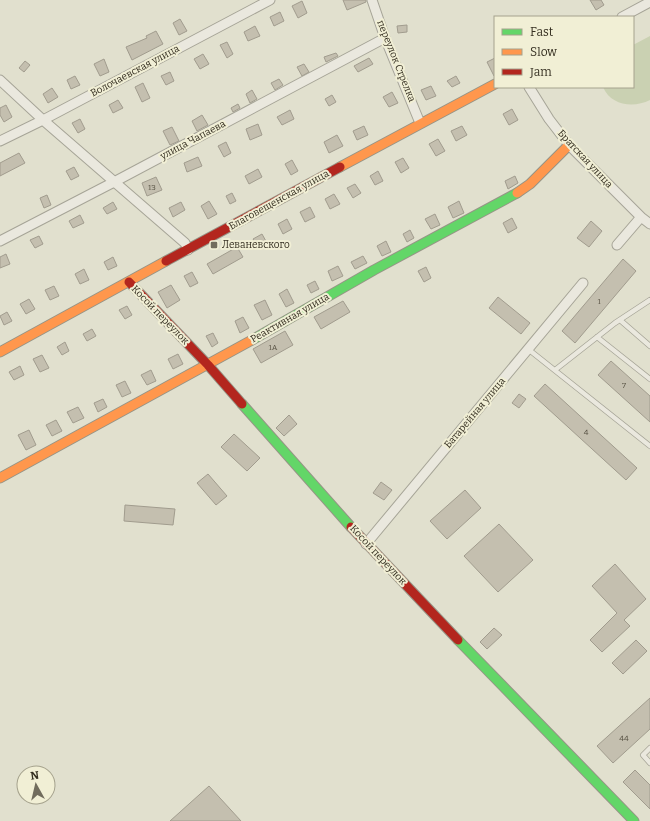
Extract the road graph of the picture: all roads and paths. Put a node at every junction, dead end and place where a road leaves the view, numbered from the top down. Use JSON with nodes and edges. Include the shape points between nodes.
{"nodes":[{"id":1,"x":270,"y":0,"type":"edge"},
{"id":2,"x":372,"y":0,"type":"edge"},
{"id":3,"x":650,"y":2,"type":"edge"},
{"id":4,"x":624,"y":16,"type":"edge"},
{"id":5,"x":385,"y":38,"type":"junction"},
{"id":6,"x":0,"y":80,"type":"edge"},
{"id":7,"x":494,"y":85,"type":"edge"},
{"id":8,"x":530,"y":88,"type":"edge"},
{"id":9,"x":43,"y":120,"type":"junction"},
{"id":10,"x":420,"y":122,"type":"junction"},
{"id":11,"x":0,"y":141,"type":"edge"},
{"id":12,"x":569,"y":144,"type":"junction"},
{"id":13,"x":114,"y":182,"type":"junction"},
{"id":14,"x":641,"y":218,"type":"junction"},
{"id":15,"x":650,"y":224,"type":"edge"},
{"id":16,"x":0,"y":241,"type":"edge"},
{"id":17,"x":617,"y":245,"type":"dead end"},
{"id":18,"x":188,"y":250,"type":"junction"},
{"id":19,"x":129,"y":282,"type":"junction"},
{"id":20,"x":583,"y":283,"type":"dead end"},
{"id":21,"x":650,"y":300,"type":"edge"},
{"id":22,"x":620,"y":320,"type":"junction"},
{"id":23,"x":597,"y":337,"type":"junction"},
{"id":24,"x":650,"y":346,"type":"edge"},
{"id":25,"x":528,"y":349,"type":"junction"},
{"id":26,"x":0,"y":352,"type":"edge"},
{"id":27,"x":208,"y":365,"type":"junction"},
{"id":28,"x":555,"y":370,"type":"junction"},
{"id":29,"x":650,"y":379,"type":"edge"},
{"id":30,"x":650,"y":446,"type":"edge"},
{"id":31,"x":0,"y":478,"type":"edge"},
{"id":32,"x":366,"y":544,"type":"junction"},
{"id":33,"x":650,"y":748,"type":"edge"},
{"id":34,"x":650,"y":763,"type":"edge"},
{"id":35,"x":634,"y":821,"type":"edge"}],
"edges":[{"from":1,"to":9,"type":"street","name":"Волочаевская улица"},
{"from":2,"to":5,"type":"street","name":"переулок Стрелка"},
{"from":3,"to":4,"type":"street"},
{"from":5,"to":10,"type":"street","name":"переулок Стрелка"},
{"from":5,"to":13,"type":"street","name":"улица Чапаева"},
{"from":6,"to":9,"type":"street"},
{"from":7,"to":10,"type":"street","name":"Благовещенская улица"},
{"from":8,"to":12,"type":"street","name":"Братская улица"},
{"from":9,"to":11,"type":"street","name":"Волочаевская улица"},
{"from":9,"to":13,"type":"street"},
{"from":10,"to":18,"type":"street","name":"Благовещенская улица"},
{"from":12,"to":14,"type":"street","name":"Братская улица"},
{"from":12,"to":27,"type":"street","name":"Реактивная улица","via":[[530,184],[516,194],[374,270]]},
{"from":13,"to":16,"type":"street","name":"улица Чапаева"},
{"from":13,"to":18,"type":"street","via":[[185,243]]},
{"from":14,"to":15,"type":"street","name":"Братская улица"},
{"from":14,"to":17,"type":"street"},
{"from":18,"to":19,"type":"street","name":"Благовещенская улица"},
{"from":19,"to":26,"type":"street","name":"Благовещенская улица"},
{"from":19,"to":27,"type":"street","name":"Косой переулок"},
{"from":20,"to":25,"type":"street","name":"Батарейная улица"},
{"from":21,"to":22,"type":"lane"},
{"from":22,"to":23,"type":"lane"},
{"from":22,"to":24,"type":"lane"},
{"from":23,"to":28,"type":"lane"},
{"from":23,"to":29,"type":"lane"},
{"from":25,"to":28,"type":"lane"},
{"from":25,"to":32,"type":"street","name":"Батарейная улица"},
{"from":27,"to":31,"type":"street","name":"Реактивная улица"},
{"from":27,"to":32,"type":"street","name":"Косой переулок"},
{"from":28,"to":30,"type":"lane"},
{"from":32,"to":35,"type":"street","name":"Косой переулок"},
{"from":33,"to":34,"type":"lane","via":[[643,755]]}]}
